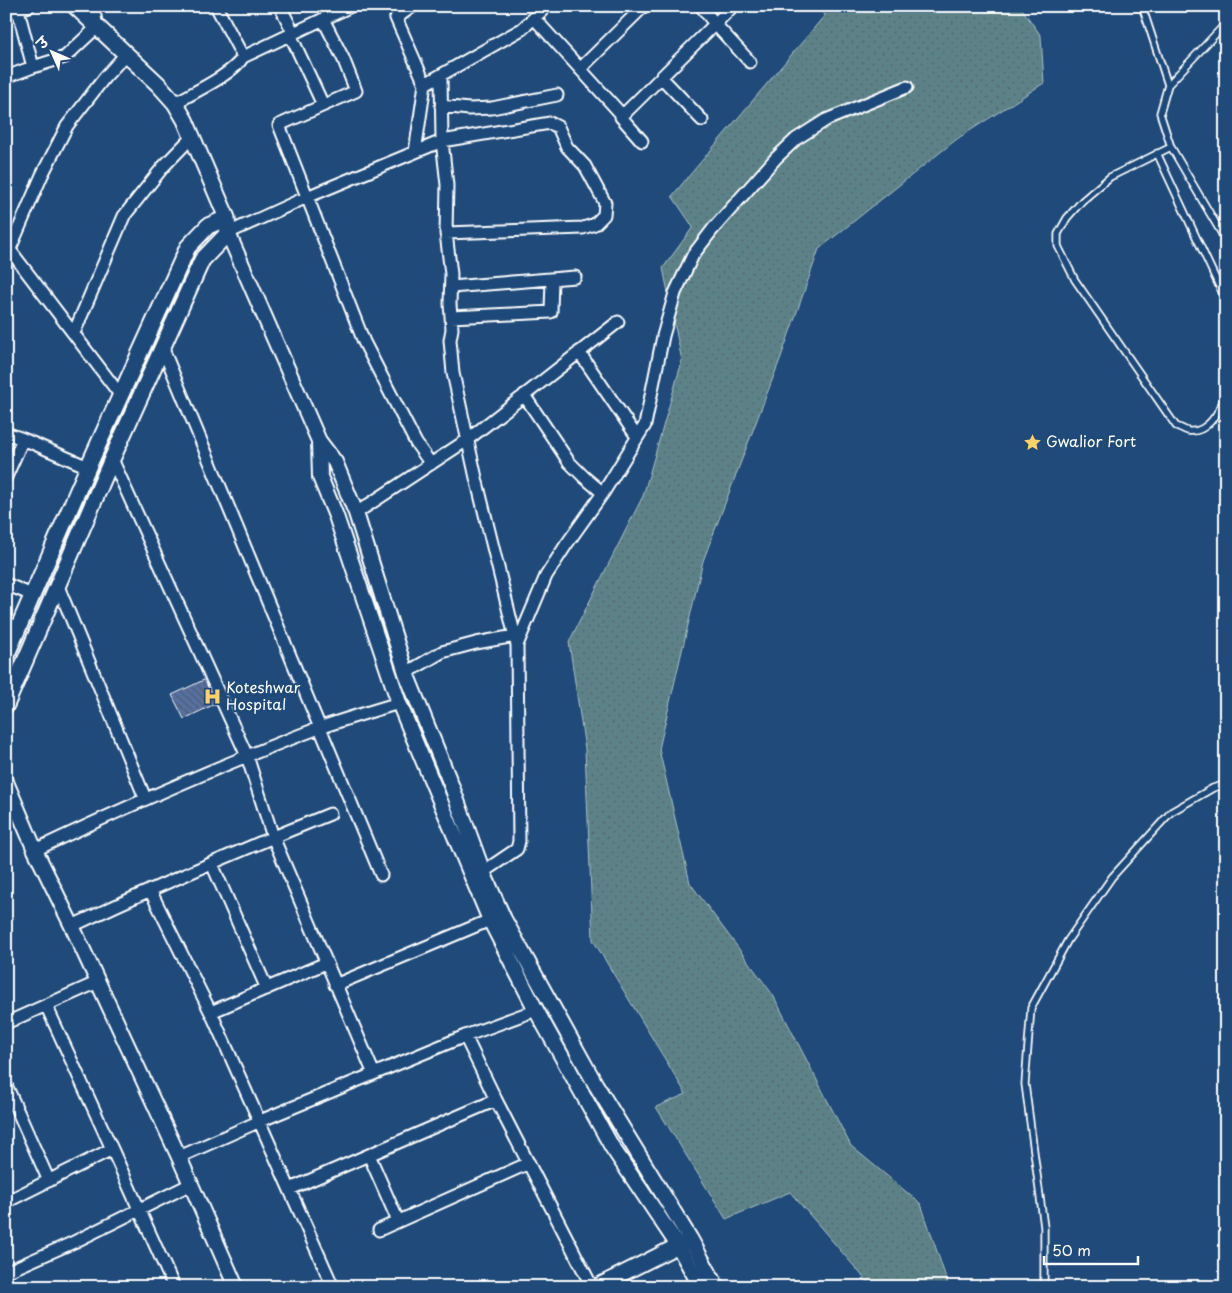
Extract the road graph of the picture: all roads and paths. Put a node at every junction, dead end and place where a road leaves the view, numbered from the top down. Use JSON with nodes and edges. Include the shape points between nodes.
{"nodes":[{"id":1,"x":75,"y":6,"type":"edge"},
{"id":2,"x":93,"y":6,"type":"edge"},
{"id":3,"x":216,"y":6,"type":"edge"},
{"id":4,"x":280,"y":6,"type":"edge"},
{"id":5,"x":351,"y":6,"type":"edge"},
{"id":6,"x":413,"y":6,"type":"edge"},
{"id":7,"x":547,"y":6,"type":"edge"},
{"id":8,"x":644,"y":6,"type":"edge"},
{"id":9,"x":701,"y":6,"type":"edge"},
{"id":10,"x":733,"y":6,"type":"edge"},
{"id":11,"x":1142,"y":6,"type":"edge"},
{"id":12,"x":24,"y":8,"type":"edge"},
{"id":13,"x":6,"y":13,"type":"edge"},
{"id":14,"x":534,"y":13,"type":"edge"},
{"id":15,"x":323,"y":19,"type":"junction"},
{"id":16,"x":1226,"y":23,"type":"edge"},
{"id":17,"x":715,"y":24,"type":"junction"},
{"id":18,"x":97,"y":27,"type":"junction"},
{"id":19,"x":292,"y":33,"type":"junction"},
{"id":20,"x":126,"y":54,"type":"junction"},
{"id":21,"x":243,"y":57,"type":"junction"},
{"id":22,"x":750,"y":62,"type":"dead end"},
{"id":23,"x":33,"y":67,"type":"junction"},
{"id":24,"x":580,"y":69,"type":"junction"},
{"id":25,"x":441,"y":75,"type":"junction"},
{"id":26,"x":6,"y":77,"type":"edge"},
{"id":27,"x":662,"y":77,"type":"junction"},
{"id":28,"x":425,"y":84,"type":"junction"},
{"id":29,"x":1168,"y":84,"type":"junction"},
{"id":30,"x":907,"y":87,"type":"dead end"},
{"id":31,"x":557,"y":95,"type":"dead end"},
{"id":32,"x":175,"y":103,"type":"junction"},
{"id":33,"x":323,"y":105,"type":"junction"},
{"id":34,"x":441,"y":106,"type":"junction"},
{"id":35,"x":622,"y":115,"type":"junction"},
{"id":36,"x":702,"y":120,"type":"dead end"},
{"id":37,"x":192,"y":137,"type":"junction"},
{"id":38,"x":642,"y":141,"type":"dead end"},
{"id":39,"x":442,"y":142,"type":"junction"},
{"id":40,"x":1171,"y":146,"type":"junction"},
{"id":41,"x":415,"y":152,"type":"junction"},
{"id":42,"x":1157,"y":153,"type":"junction"},
{"id":43,"x":307,"y":197,"type":"junction"},
{"id":44,"x":227,"y":226,"type":"junction"},
{"id":45,"x":446,"y":233,"type":"junction"},
{"id":46,"x":1226,"y":241,"type":"edge"},
{"id":47,"x":8,"y":254,"type":"edge"},
{"id":48,"x":574,"y":278,"type":"dead end"},
{"id":49,"x":552,"y":279,"type":"junction"},
{"id":50,"x":451,"y":287,"type":"junction"},
{"id":51,"x":1226,"y":301,"type":"edge"},
{"id":52,"x":451,"y":317,"type":"junction"},
{"id":53,"x":618,"y":322,"type":"dead end"},
{"id":54,"x":74,"y":333,"type":"junction"},
{"id":55,"x":162,"y":349,"type":"junction"},
{"id":56,"x":579,"y":352,"type":"junction"},
{"id":57,"x":1226,"y":394,"type":"edge"},
{"id":58,"x":524,"y":395,"type":"junction"},
{"id":59,"x":121,"y":396,"type":"junction"},
{"id":60,"x":6,"y":433,"type":"edge"},
{"id":61,"x":637,"y":438,"type":"junction"},
{"id":62,"x":23,"y":439,"type":"junction"},
{"id":63,"x":467,"y":440,"type":"junction"},
{"id":64,"x":319,"y":441,"type":"junction"},
{"id":65,"x":112,"y":459,"type":"junction"},
{"id":66,"x":431,"y":464,"type":"junction"},
{"id":67,"x":88,"y":467,"type":"junction"},
{"id":68,"x":6,"y":477,"type":"edge"},
{"id":69,"x":603,"y":493,"type":"junction"},
{"id":70,"x":356,"y":513,"type":"junction"},
{"id":71,"x":6,"y":584,"type":"edge"},
{"id":72,"x":58,"y":586,"type":"junction"},
{"id":73,"x":32,"y":595,"type":"junction"},
{"id":74,"x":516,"y":641,"type":"junction"},
{"id":75,"x":6,"y":656,"type":"edge"},
{"id":76,"x":406,"y":673,"type":"junction"},
{"id":77,"x":398,"y":702,"type":"junction"},
{"id":78,"x":6,"y":705,"type":"edge"},
{"id":79,"x":320,"y":728,"type":"junction"},
{"id":80,"x":247,"y":756,"type":"junction"},
{"id":81,"x":6,"y":782,"type":"edge"},
{"id":82,"x":1226,"y":784,"type":"edge"},
{"id":83,"x":145,"y":798,"type":"junction"},
{"id":84,"x":330,"y":814,"type":"dead end"},
{"id":85,"x":273,"y":837,"type":"junction"},
{"id":86,"x":35,"y":850,"type":"junction"},
{"id":87,"x":212,"y":864,"type":"junction"},
{"id":88,"x":483,"y":872,"type":"junction"},
{"id":89,"x":381,"y":875,"type":"dead end"},
{"id":90,"x":150,"y":890,"type":"junction"},
{"id":91,"x":490,"y":920,"type":"junction"},
{"id":92,"x":72,"y":926,"type":"junction"},
{"id":93,"x":326,"y":963,"type":"junction"},
{"id":94,"x":98,"y":982,"type":"junction"},
{"id":95,"x":335,"y":985,"type":"junction"},
{"id":96,"x":267,"y":989,"type":"junction"},
{"id":97,"x":46,"y":1005,"type":"junction"},
{"id":98,"x":536,"y":1010,"type":"junction"},
{"id":99,"x":211,"y":1012,"type":"junction"},
{"id":100,"x":6,"y":1023,"type":"edge"},
{"id":101,"x":465,"y":1036,"type":"junction"},
{"id":102,"x":374,"y":1074,"type":"junction"},
{"id":103,"x":6,"y":1085,"type":"edge"},
{"id":104,"x":496,"y":1100,"type":"junction"},
{"id":105,"x":260,"y":1120,"type":"junction"},
{"id":106,"x":112,"y":1149,"type":"junction"},
{"id":107,"x":369,"y":1155,"type":"junction"},
{"id":108,"x":180,"y":1157,"type":"junction"},
{"id":109,"x":528,"y":1163,"type":"junction"},
{"id":110,"x":49,"y":1181,"type":"junction"},
{"id":111,"x":191,"y":1184,"type":"junction"},
{"id":112,"x":290,"y":1189,"type":"junction"},
{"id":113,"x":6,"y":1202,"type":"edge"},
{"id":114,"x":139,"y":1209,"type":"junction"},
{"id":115,"x":398,"y":1221,"type":"junction"},
{"id":116,"x":379,"y":1230,"type":"dead end"},
{"id":117,"x":691,"y":1240,"type":"junction"},
{"id":118,"x":677,"y":1244,"type":"junction"},
{"id":119,"x":6,"y":1272,"type":"edge"},
{"id":120,"x":174,"y":1287,"type":"edge"},
{"id":121,"x":236,"y":1287,"type":"edge"},
{"id":122,"x":333,"y":1287,"type":"edge"},
{"id":123,"x":594,"y":1287,"type":"edge"},
{"id":124,"x":701,"y":1287,"type":"edge"},
{"id":125,"x":717,"y":1287,"type":"edge"},
{"id":126,"x":1044,"y":1287,"type":"edge"}],
"edges":[{"from":1,"to":18,"type":"main road"},
{"from":2,"to":18,"type":"street"},
{"from":3,"to":21,"type":"street"},
{"from":4,"to":19,"type":"street"},
{"from":5,"to":15,"type":"street"},
{"from":6,"to":28,"type":"street","via":[[396,18]]},
{"from":7,"to":14,"type":"street"},
{"from":8,"to":24,"type":"street"},
{"from":9,"to":17,"type":"street"},
{"from":10,"to":17,"type":"street"},
{"from":11,"to":29,"type":"lane"},
{"from":12,"to":13,"type":"street"},
{"from":12,"to":23,"type":"street"},
{"from":14,"to":24,"type":"street"},
{"from":14,"to":25,"type":"street","via":[[522,29]]},
{"from":15,"to":19,"type":"street"},
{"from":15,"to":33,"type":"street","via":[[356,91]]},
{"from":16,"to":29,"type":"lane"},
{"from":17,"to":22,"type":"street"},
{"from":17,"to":27,"type":"street"},
{"from":18,"to":20,"type":"main road"},
{"from":18,"to":23,"type":"street","via":[[65,57]]},
{"from":19,"to":21,"type":"street"},
{"from":19,"to":33,"type":"street"},
{"from":20,"to":32,"type":"main road"},
{"from":20,"to":47,"type":"street","via":[[67,126]]},
{"from":21,"to":32,"type":"street","via":[[229,72]]},
{"from":23,"to":26,"type":"street"},
{"from":24,"to":35,"type":"street"},
{"from":25,"to":28,"type":"street"},
{"from":25,"to":34,"type":"street"},
{"from":27,"to":35,"type":"street"},
{"from":27,"to":36,"type":"street"},
{"from":28,"to":41,"type":"street"},
{"from":29,"to":40,"type":"lane","via":[[1160,113]]},
{"from":30,"to":61,"type":"street","via":[[826,120],[796,139],[713,228],[693,256],[675,293],[645,425]]},
{"from":31,"to":34,"type":"street","via":[[492,108]]},
{"from":32,"to":37,"type":"main road"},
{"from":33,"to":43,"type":"street","via":[[279,124]]},
{"from":34,"to":39,"type":"street"},
{"from":35,"to":38,"type":"street"},
{"from":37,"to":44,"type":"main road"},
{"from":37,"to":54,"type":"street","via":[[162,167],[124,216]]},
{"from":39,"to":41,"type":"street"},
{"from":39,"to":45,"type":"street","via":[[447,185]]},
{"from":39,"to":45,"type":"street","via":[[550,123],[558,127],[567,147],[585,166],[605,203],[604,215],[583,228]]},
{"from":40,"to":42,"type":"lane"},
{"from":40,"to":46,"type":"lane"},
{"from":41,"to":43,"type":"street"},
{"from":42,"to":51,"type":"lane"},
{"from":42,"to":57,"type":"lane","via":[[1110,177],[1082,201],[1066,218],[1058,234],[1058,246],[1075,280],[1176,426],[1187,431],[1208,425]]},
{"from":43,"to":44,"type":"street"},
{"from":43,"to":66,"type":"street","via":[[364,342],[416,443]]},
{"from":44,"to":55,"type":"main road","via":[[202,260]]},
{"from":44,"to":59,"type":"main road","via":[[208,226],[188,247]]},
{"from":44,"to":64,"type":"street"},
{"from":45,"to":50,"type":"street"},
{"from":47,"to":54,"type":"street"},
{"from":48,"to":49,"type":"street"},
{"from":49,"to":50,"type":"street"},
{"from":49,"to":52,"type":"street","via":[[551,312]]},
{"from":50,"to":52,"type":"street"},
{"from":52,"to":63,"type":"street","via":[[453,374]]},
{"from":53,"to":56,"type":"street"},
{"from":54,"to":59,"type":"street"},
{"from":55,"to":65,"type":"main road"},
{"from":55,"to":79,"type":"street"},
{"from":56,"to":58,"type":"street"},
{"from":56,"to":61,"type":"street"},
{"from":58,"to":63,"type":"street"},
{"from":58,"to":69,"type":"street","via":[[570,462]]},
{"from":59,"to":67,"type":"main road"},
{"from":60,"to":62,"type":"street"},
{"from":61,"to":69,"type":"street"},
{"from":62,"to":67,"type":"street"},
{"from":62,"to":68,"type":"street"},
{"from":63,"to":66,"type":"street"},
{"from":63,"to":74,"type":"street"},
{"from":64,"to":70,"type":"street","via":[[334,462]]},
{"from":64,"to":77,"type":"street","via":[[320,477]]},
{"from":65,"to":72,"type":"main road"},
{"from":65,"to":80,"type":"street"},
{"from":66,"to":70,"type":"street"},
{"from":67,"to":73,"type":"main road"},
{"from":69,"to":74,"type":"street","via":[[546,576]]},
{"from":70,"to":76,"type":"street"},
{"from":71,"to":73,"type":"street"},
{"from":72,"to":78,"type":"main road"},
{"from":72,"to":83,"type":"street"},
{"from":73,"to":75,"type":"main road"},
{"from":74,"to":76,"type":"street","via":[[476,643],[442,652]]},
{"from":74,"to":88,"type":"street","via":[[519,841],[517,849]]},
{"from":76,"to":88,"type":"street"},
{"from":77,"to":79,"type":"street"},
{"from":77,"to":91,"type":"street"},
{"from":79,"to":80,"type":"street"},
{"from":79,"to":89,"type":"street"},
{"from":80,"to":83,"type":"street"},
{"from":80,"to":85,"type":"street"},
{"from":81,"to":86,"type":"street"},
{"from":82,"to":126,"type":"lane","via":[[1171,812],[1112,877],[1068,940],[1031,1008],[1024,1084],[1044,1227]]},
{"from":83,"to":86,"type":"street"},
{"from":84,"to":85,"type":"street"},
{"from":85,"to":87,"type":"street"},
{"from":85,"to":93,"type":"street"},
{"from":86,"to":92,"type":"street"},
{"from":87,"to":90,"type":"street"},
{"from":87,"to":96,"type":"street"},
{"from":88,"to":117,"type":"street","via":[[504,919],[596,1085]]},
{"from":90,"to":92,"type":"street"},
{"from":90,"to":99,"type":"street"},
{"from":91,"to":95,"type":"street"},
{"from":91,"to":98,"type":"street"},
{"from":92,"to":94,"type":"street"},
{"from":93,"to":95,"type":"street"},
{"from":93,"to":96,"type":"street"},
{"from":94,"to":97,"type":"street"},
{"from":94,"to":108,"type":"street"},
{"from":95,"to":102,"type":"street"},
{"from":96,"to":99,"type":"street"},
{"from":97,"to":100,"type":"street"},
{"from":97,"to":106,"type":"street"},
{"from":98,"to":101,"type":"street"},
{"from":98,"to":118,"type":"street","via":[[612,1147]]},
{"from":99,"to":105,"type":"street"},
{"from":101,"to":102,"type":"street"},
{"from":101,"to":104,"type":"street"},
{"from":102,"to":105,"type":"street"},
{"from":103,"to":110,"type":"street"},
{"from":104,"to":107,"type":"street"},
{"from":104,"to":109,"type":"street"},
{"from":105,"to":108,"type":"street"},
{"from":105,"to":112,"type":"street"},
{"from":106,"to":110,"type":"street"},
{"from":106,"to":114,"type":"street"},
{"from":107,"to":112,"type":"street"},
{"from":107,"to":115,"type":"street"},
{"from":108,"to":111,"type":"street"},
{"from":109,"to":115,"type":"street"},
{"from":109,"to":123,"type":"street"},
{"from":110,"to":113,"type":"street"},
{"from":111,"to":114,"type":"street"},
{"from":111,"to":121,"type":"street"},
{"from":112,"to":122,"type":"street"},
{"from":114,"to":119,"type":"street"},
{"from":114,"to":120,"type":"street"},
{"from":115,"to":116,"type":"street"},
{"from":117,"to":118,"type":"street"},
{"from":117,"to":125,"type":"street"},
{"from":118,"to":123,"type":"street"},
{"from":118,"to":124,"type":"street"}]}
